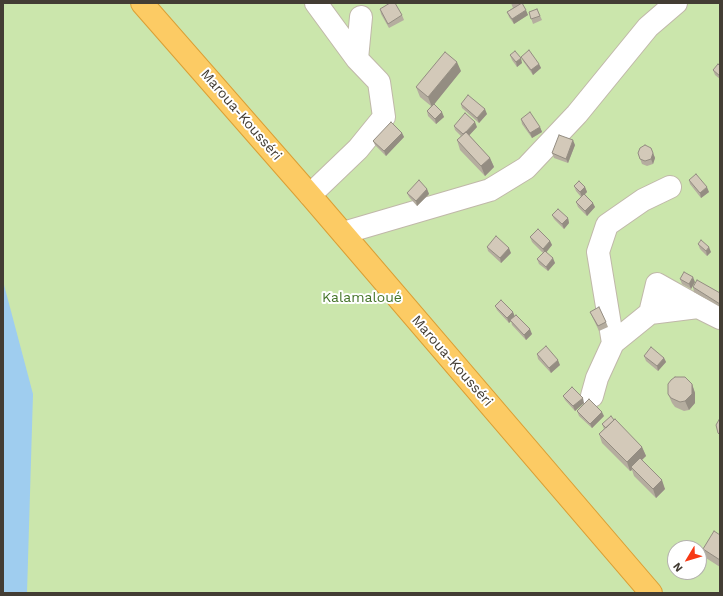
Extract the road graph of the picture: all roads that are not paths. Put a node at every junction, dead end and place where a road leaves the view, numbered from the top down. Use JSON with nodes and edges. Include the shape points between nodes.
{"nodes":[{"id":1,"x":142,"y":3,"type":"edge"},
{"id":2,"x":316,"y":3,"type":"edge"},
{"id":3,"x":676,"y":3,"type":"edge"},
{"id":4,"x":361,"y":17,"type":"dead end"},
{"id":5,"x":357,"y":59,"type":"junction"},
{"id":6,"x":670,"y":187,"type":"dead end"},
{"id":7,"x":310,"y":195,"type":"junction"},
{"id":8,"x":343,"y":233,"type":"junction"},
{"id":9,"x":720,"y":318,"type":"edge"},
{"id":10,"x":613,"y":343,"type":"junction"},
{"id":11,"x":592,"y":396,"type":"dead end"},
{"id":12,"x":651,"y":593,"type":"edge"}],
"edges":[{"from":1,"to":7,"type":"highway","name":"Maroua-Kousséri"},
{"from":2,"to":5,"type":"street"},
{"from":3,"to":8,"type":"street","via":[[648,27],[578,114],[526,168],[490,190]]},
{"from":4,"to":5,"type":"street"},
{"from":5,"to":7,"type":"street","via":[[379,82],[384,117],[358,149]]},
{"from":6,"to":10,"type":"street","via":[[643,200],[607,225],[598,252]]},
{"from":7,"to":8,"type":"highway","name":"Maroua-Kousséri"},
{"from":8,"to":12,"type":"highway","name":"Maroua-Kousséri"},
{"from":9,"to":10,"type":"street","via":[[657,284],[650,313]]},
{"from":10,"to":11,"type":"street"}]}
